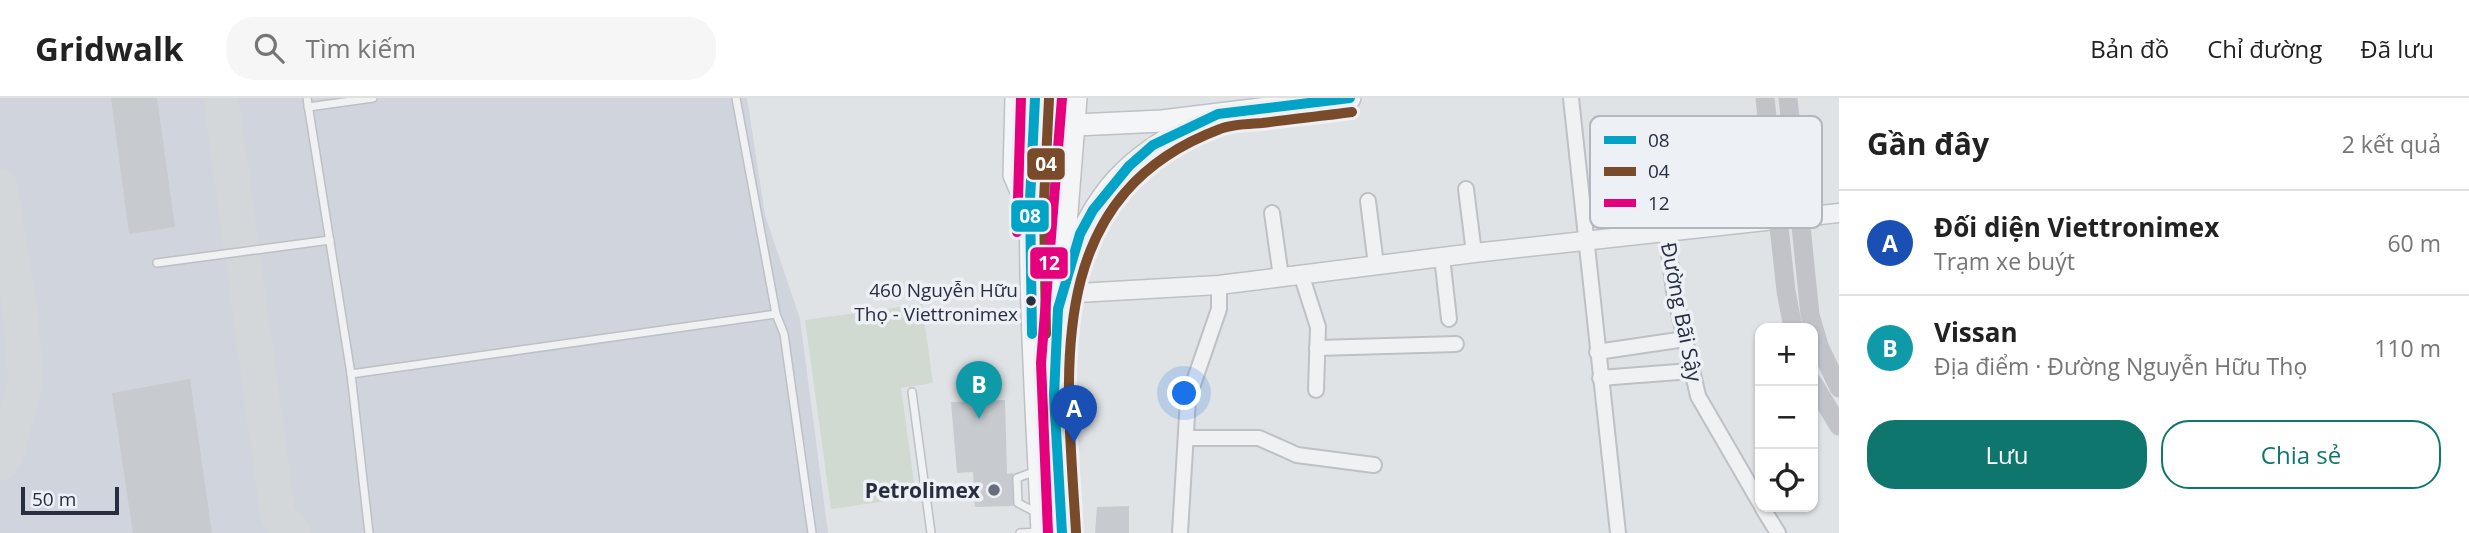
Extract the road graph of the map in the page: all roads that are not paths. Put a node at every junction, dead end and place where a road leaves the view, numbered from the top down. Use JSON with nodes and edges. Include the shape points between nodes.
{"nodes":[{"id":1,"x":307,"y":98,"type":"edge"},
{"id":2,"x":373,"y":98,"type":"edge"},
{"id":3,"x":736,"y":98,"type":"edge"},
{"id":4,"x":1016,"y":98,"type":"edge"},
{"id":5,"x":1035,"y":98,"type":"edge"},
{"id":6,"x":1076,"y":98,"type":"edge"},
{"id":7,"x":1350,"y":98,"type":"edge"},
{"id":8,"x":1571,"y":98,"type":"edge"},
{"id":9,"x":1765,"y":98,"type":"edge"},
{"id":10,"x":1788,"y":98,"type":"edge"},
{"id":11,"x":308,"y":107,"type":"junction"},
{"id":12,"x":1218,"y":114,"type":"junction"},
{"id":13,"x":1767,"y":116,"type":"edge"},
{"id":14,"x":1790,"y":116,"type":"edge"},
{"id":15,"x":1074,"y":125,"type":"junction"},
{"id":16,"x":1033,"y":127,"type":"junction"},
{"id":17,"x":1466,"y":189,"type":"dead end"},
{"id":18,"x":1368,"y":201,"type":"dead end"},
{"id":19,"x":1030,"y":212,"type":"junction"},
{"id":20,"x":1272,"y":213,"type":"dead end"},
{"id":21,"x":1696,"y":228,"type":"edge"},
{"id":22,"x":1778,"y":228,"type":"edge"},
{"id":23,"x":1801,"y":228,"type":"edge"},
{"id":24,"x":1666,"y":231,"type":"junction"},
{"id":25,"x":330,"y":240,"type":"junction"},
{"id":26,"x":1584,"y":240,"type":"junction"},
{"id":27,"x":1474,"y":253,"type":"junction"},
{"id":28,"x":1442,"y":257,"type":"junction"},
{"id":29,"x":157,"y":263,"type":"dead end"},
{"id":30,"x":1376,"y":265,"type":"junction"},
{"id":31,"x":1301,"y":274,"type":"junction"},
{"id":32,"x":1281,"y":277,"type":"junction"},
{"id":33,"x":1219,"y":285,"type":"junction"},
{"id":34,"x":1059,"y":294,"type":"junction"},
{"id":35,"x":776,"y":314,"type":"junction"},
{"id":36,"x":1449,"y":318,"type":"dead end"},
{"id":37,"x":1792,"y":323,"type":"edge"},
{"id":38,"x":1685,"y":339,"type":"junction"},
{"id":39,"x":1456,"y":344,"type":"dead end"},
{"id":40,"x":1317,"y":348,"type":"junction"},
{"id":41,"x":1597,"y":352,"type":"junction"},
{"id":42,"x":1691,"y":371,"type":"junction"},
{"id":43,"x":351,"y":374,"type":"junction"},
{"id":44,"x":1600,"y":378,"type":"junction"},
{"id":45,"x":1815,"y":386,"type":"edge"},
{"id":46,"x":1839,"y":388,"type":"edge"},
{"id":47,"x":1316,"y":390,"type":"dead end"},
{"id":48,"x":912,"y":391,"type":"dead end"},
{"id":49,"x":1839,"y":426,"type":"edge"},
{"id":50,"x":1186,"y":438,"type":"junction"},
{"id":51,"x":1374,"y":464,"type":"dead end"},
{"id":52,"x":1755,"y":495,"type":"edge"},
{"id":53,"x":1765,"y":512,"type":"edge"},
{"id":54,"x":1047,"y":528,"type":"edge"},
{"id":55,"x":369,"y":533,"type":"edge"},
{"id":56,"x":812,"y":533,"type":"edge"},
{"id":57,"x":932,"y":533,"type":"edge"},
{"id":58,"x":1020,"y":533,"type":"edge"},
{"id":59,"x":1180,"y":533,"type":"edge"},
{"id":60,"x":1618,"y":533,"type":"edge"},
{"id":61,"x":1778,"y":533,"type":"edge"}],
"edges":[{"from":1,"to":11,"type":"lane"},
{"from":2,"to":11,"type":"lane"},
{"from":3,"to":35,"type":"lane"},
{"from":4,"to":19,"type":"main road","via":[[1014,175]]},
{"from":5,"to":16,"type":"main road"},
{"from":6,"to":15,"type":"main road"},
{"from":7,"to":12,"type":"main road"},
{"from":8,"to":26,"type":"street"},
{"from":9,"to":13,"type":"main road"},
{"from":10,"to":14,"type":"main road"},
{"from":11,"to":25,"type":"lane"},
{"from":12,"to":15,"type":"main road"},
{"from":12,"to":34,"type":"main road","via":[[1153,145],[1104,193],[1080,234]]},
{"from":15,"to":16,"type":"main road"},
{"from":15,"to":34,"type":"main road"},
{"from":16,"to":19,"type":"main road"},
{"from":17,"to":27,"type":"street"},
{"from":18,"to":30,"type":"street"},
{"from":19,"to":54,"type":"main road","via":[[1030,312]]},
{"from":20,"to":32,"type":"street"},
{"from":21,"to":24,"type":"street"},
{"from":22,"to":37,"type":"main road"},
{"from":23,"to":46,"type":"main road","via":[[1810,315]]},
{"from":24,"to":26,"type":"street"},
{"from":24,"to":38,"type":"street","name":"Đường Bãi Sậy"},
{"from":25,"to":29,"type":"lane"},
{"from":25,"to":43,"type":"lane"},
{"from":26,"to":27,"type":"street"},
{"from":26,"to":41,"type":"street"},
{"from":27,"to":28,"type":"street"},
{"from":28,"to":30,"type":"street"},
{"from":28,"to":36,"type":"street"},
{"from":30,"to":31,"type":"street"},
{"from":31,"to":32,"type":"street"},
{"from":31,"to":40,"type":"street","via":[[1316,317]]},
{"from":32,"to":33,"type":"street"},
{"from":33,"to":34,"type":"street"},
{"from":33,"to":50,"type":"street","via":[[1219,309],[1188,399]]},
{"from":34,"to":54,"type":"main road"},
{"from":35,"to":43,"type":"lane"},
{"from":35,"to":56,"type":"lane","via":[[784,334]]},
{"from":38,"to":41,"type":"street"},
{"from":38,"to":42,"type":"street","name":"Đường Bãi Sậy"},
{"from":39,"to":40,"type":"street"},
{"from":40,"to":47,"type":"street"},
{"from":41,"to":44,"type":"street"},
{"from":42,"to":44,"type":"street"},
{"from":42,"to":52,"type":"street","name":"Đường Bãi Sậy","via":[[1704,410]]},
{"from":43,"to":55,"type":"lane"},
{"from":44,"to":60,"type":"street"},
{"from":45,"to":49,"type":"main road"},
{"from":48,"to":57,"type":"lane"},
{"from":50,"to":51,"type":"street","via":[[1259,438],[1297,454]]},
{"from":50,"to":59,"type":"street"},
{"from":53,"to":61,"type":"street","name":"Đường Bãi Sậy"},
{"from":54,"to":58,"type":"lane"}]}
